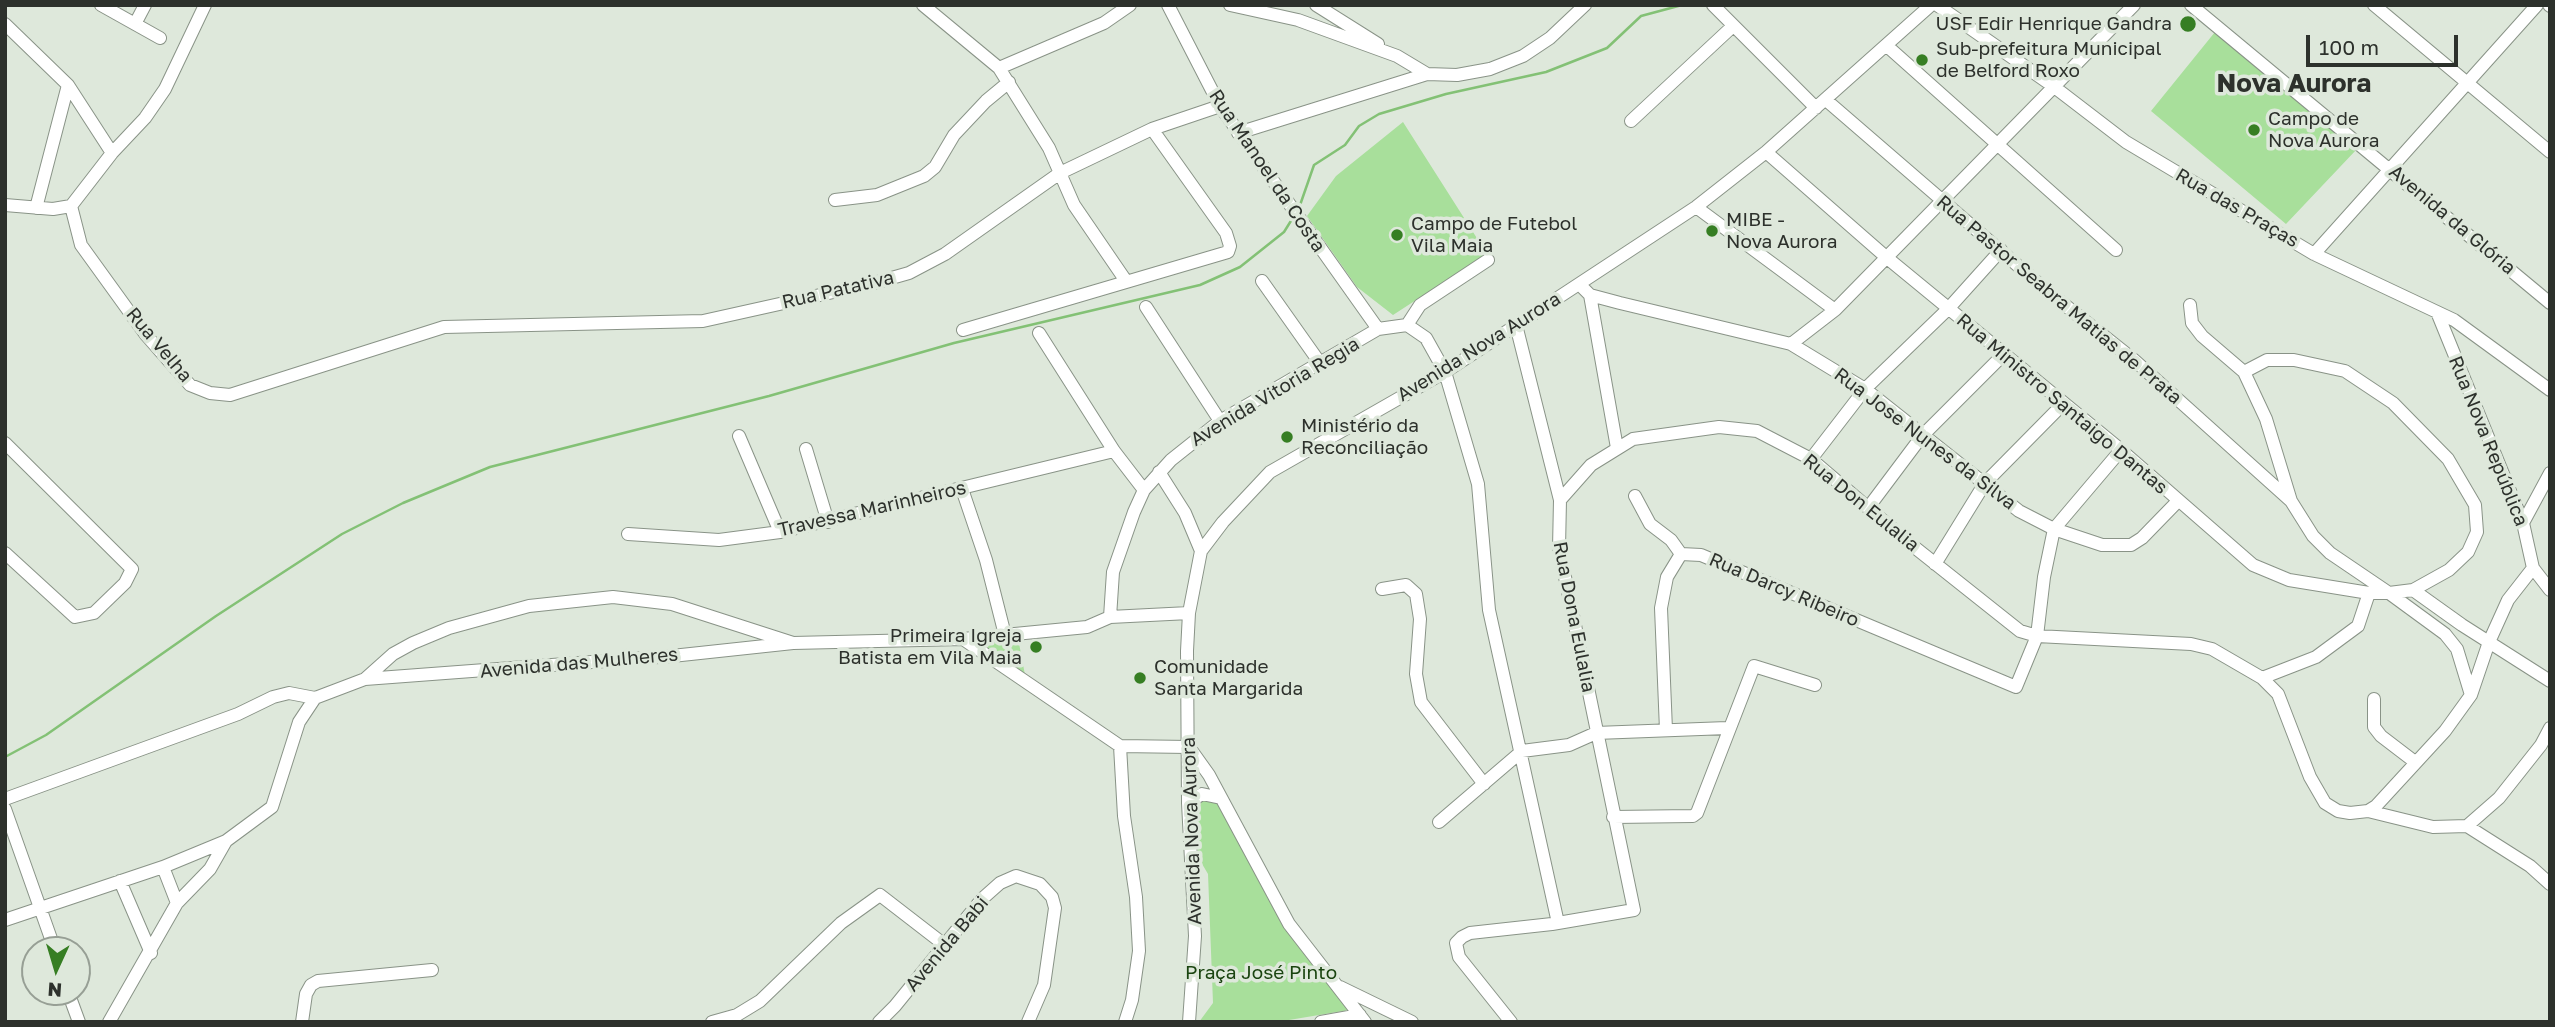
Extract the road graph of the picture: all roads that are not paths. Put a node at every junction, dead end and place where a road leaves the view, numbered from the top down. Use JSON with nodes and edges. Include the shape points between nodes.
{"nodes":[{"id":1,"x":101,"y":5,"type":"edge"},
{"id":2,"x":145,"y":5,"type":"edge"},
{"id":3,"x":205,"y":5,"type":"edge"},
{"id":4,"x":923,"y":5,"type":"edge"},
{"id":5,"x":1130,"y":5,"type":"edge"},
{"id":6,"x":1168,"y":5,"type":"edge"},
{"id":7,"x":1230,"y":5,"type":"edge"},
{"id":8,"x":1316,"y":5,"type":"edge"},
{"id":9,"x":1585,"y":5,"type":"edge"},
{"id":10,"x":1931,"y":5,"type":"edge"},
{"id":11,"x":1937,"y":5,"type":"edge"},
{"id":12,"x":2134,"y":5,"type":"edge"},
{"id":13,"x":2192,"y":5,"type":"edge"},
{"id":14,"x":2374,"y":5,"type":"edge"},
{"id":15,"x":2538,"y":5,"type":"edge"},
{"id":16,"x":1715,"y":7,"type":"edge"},
{"id":17,"x":135,"y":24,"type":"junction"},
{"id":18,"x":1733,"y":26,"type":"junction"},
{"id":19,"x":9,"y":27,"type":"edge"},
{"id":20,"x":160,"y":38,"type":"dead end"},
{"id":21,"x":5,"y":44,"type":"edge"},
{"id":22,"x":1887,"y":46,"type":"junction"},
{"id":23,"x":1396,"y":56,"type":"junction"},
{"id":24,"x":999,"y":68,"type":"junction"},
{"id":25,"x":1427,"y":74,"type":"junction"},
{"id":26,"x":1009,"y":82,"type":"junction"},
{"id":27,"x":68,"y":85,"type":"junction"},
{"id":28,"x":2469,"y":85,"type":"junction"},
{"id":29,"x":2053,"y":86,"type":"junction"},
{"id":30,"x":1821,"y":104,"type":"junction"},
{"id":31,"x":1220,"y":106,"type":"junction"},
{"id":32,"x":1631,"y":121,"type":"dead end"},
{"id":33,"x":1152,"y":130,"type":"junction"},
{"id":34,"x":1238,"y":133,"type":"junction"},
{"id":35,"x":1994,"y":145,"type":"junction"},
{"id":36,"x":1766,"y":152,"type":"junction"},
{"id":37,"x":2550,"y":152,"type":"edge"},
{"id":38,"x":112,"y":153,"type":"junction"},
{"id":39,"x":2390,"y":169,"type":"junction"},
{"id":40,"x":1060,"y":173,"type":"junction"},
{"id":41,"x":835,"y":200,"type":"dead end"},
{"id":42,"x":1940,"y":201,"type":"junction"},
{"id":43,"x":5,"y":205,"type":"edge"},
{"id":44,"x":71,"y":206,"type":"junction"},
{"id":45,"x":1696,"y":207,"type":"junction"},
{"id":46,"x":36,"y":208,"type":"junction"},
{"id":47,"x":2001,"y":250,"type":"junction"},
{"id":48,"x":2116,"y":250,"type":"dead end"},
{"id":49,"x":2314,"y":254,"type":"junction"},
{"id":50,"x":1886,"y":257,"type":"junction"},
{"id":51,"x":1488,"y":260,"type":"dead end"},
{"id":52,"x":1126,"y":281,"type":"junction"},
{"id":53,"x":1262,"y":281,"type":"dead end"},
{"id":54,"x":1579,"y":284,"type":"junction"},
{"id":55,"x":1590,"y":295,"type":"junction"},
{"id":56,"x":2550,"y":303,"type":"edge"},
{"id":57,"x":2190,"y":305,"type":"dead end"},
{"id":58,"x":1146,"y":307,"type":"dead end"},
{"id":59,"x":1948,"y":309,"type":"junction"},
{"id":60,"x":1835,"y":310,"type":"junction"},
{"id":61,"x":2437,"y":312,"type":"junction"},
{"id":62,"x":1407,"y":325,"type":"junction"},
{"id":63,"x":1516,"y":325,"type":"junction"},
{"id":64,"x":538,"y":327,"type":"joint"},
{"id":65,"x":1378,"y":329,"type":"junction"},
{"id":66,"x":963,"y":330,"type":"dead end"},
{"id":67,"x":1039,"y":333,"type":"dead end"},
{"id":68,"x":1791,"y":344,"type":"junction"},
{"id":69,"x":2004,"y":354,"type":"junction"},
{"id":70,"x":1320,"y":363,"type":"junction"},
{"id":71,"x":1445,"y":372,"type":"junction"},
{"id":72,"x":2244,"y":372,"type":"junction"},
{"id":73,"x":1865,"y":389,"type":"junction"},
{"id":74,"x":2550,"y":390,"type":"edge"},
{"id":75,"x":2064,"y":403,"type":"junction"},
{"id":76,"x":1220,"y":421,"type":"junction"},
{"id":77,"x":739,"y":436,"type":"dead end"},
{"id":78,"x":1922,"y":436,"type":"junction"},
{"id":79,"x":5,"y":443,"type":"edge"},
{"id":80,"x":1617,"y":448,"type":"junction"},
{"id":81,"x":806,"y":449,"type":"dead end"},
{"id":82,"x":2121,"y":450,"type":"junction"},
{"id":83,"x":1114,"y":451,"type":"junction"},
{"id":84,"x":1811,"y":458,"type":"junction"},
{"id":85,"x":1159,"y":472,"type":"junction"},
{"id":86,"x":2550,"y":472,"type":"edge"},
{"id":87,"x":1985,"y":483,"type":"junction"},
{"id":88,"x":962,"y":489,"type":"junction"},
{"id":89,"x":1144,"y":490,"type":"junction"},
{"id":90,"x":1634,"y":495,"type":"dead end"},
{"id":91,"x":1560,"y":500,"type":"junction"},
{"id":92,"x":2178,"y":501,"type":"junction"},
{"id":93,"x":2291,"y":501,"type":"junction"},
{"id":94,"x":1868,"y":508,"type":"junction"},
{"id":95,"x":828,"y":522,"type":"junction"},
{"id":96,"x":2523,"y":523,"type":"junction"},
{"id":97,"x":2054,"y":529,"type":"junction"},
{"id":98,"x":780,"y":532,"type":"junction"},
{"id":99,"x":628,"y":534,"type":"dead end"},
{"id":100,"x":1201,"y":551,"type":"junction"},
{"id":101,"x":5,"y":552,"type":"edge"},
{"id":102,"x":1681,"y":554,"type":"junction"},
{"id":103,"x":1935,"y":564,"type":"junction"},
{"id":104,"x":2533,"y":568,"type":"junction"},
{"id":105,"x":2548,"y":587,"type":"edge"},
{"id":106,"x":1382,"y":589,"type":"dead end"},
{"id":107,"x":2413,"y":590,"type":"junction"},
{"id":108,"x":2369,"y":593,"type":"junction"},
{"id":109,"x":2389,"y":593,"type":"junction"},
{"id":110,"x":1189,"y":613,"type":"junction"},
{"id":111,"x":1110,"y":617,"type":"junction"},
{"id":112,"x":1005,"y":635,"type":"junction"},
{"id":113,"x":2037,"y":636,"type":"junction"},
{"id":114,"x":963,"y":639,"type":"junction"},
{"id":115,"x":2489,"y":642,"type":"junction"},
{"id":116,"x":793,"y":643,"type":"junction"},
{"id":117,"x":2262,"y":678,"type":"junction"},
{"id":118,"x":365,"y":679,"type":"junction"},
{"id":119,"x":2550,"y":681,"type":"edge"},
{"id":120,"x":1815,"y":685,"type":"dead end"},
{"id":121,"x":2471,"y":695,"type":"junction"},
{"id":122,"x":315,"y":698,"type":"junction"},
{"id":123,"x":2374,"y":699,"type":"dead end"},
{"id":124,"x":1727,"y":728,"type":"junction"},
{"id":125,"x":2550,"y":728,"type":"edge"},
{"id":126,"x":1666,"y":730,"type":"junction"},
{"id":127,"x":1596,"y":733,"type":"junction"},
{"id":128,"x":1120,"y":746,"type":"junction"},
{"id":129,"x":1189,"y":747,"type":"junction"},
{"id":130,"x":1522,"y":751,"type":"junction"},
{"id":131,"x":2415,"y":762,"type":"junction"},
{"id":132,"x":1484,"y":783,"type":"junction"},
{"id":133,"x":5,"y":799,"type":"edge"},
{"id":134,"x":1221,"y":799,"type":"junction"},
{"id":135,"x":1188,"y":803,"type":"junction"},
{"id":136,"x":5,"y":809,"type":"edge"},
{"id":137,"x":2368,"y":811,"type":"junction"},
{"id":138,"x":1613,"y":817,"type":"junction"},
{"id":139,"x":1438,"y":822,"type":"dead end"},
{"id":140,"x":2467,"y":826,"type":"junction"},
{"id":141,"x":226,"y":841,"type":"junction"},
{"id":142,"x":163,"y":867,"type":"junction"},
{"id":143,"x":120,"y":881,"type":"junction"},
{"id":144,"x":2550,"y":884,"type":"edge"},
{"id":145,"x":177,"y":903,"type":"junction"},
{"id":146,"x":42,"y":908,"type":"junction"},
{"id":147,"x":5,"y":920,"type":"edge"},
{"id":148,"x":1559,"y":923,"type":"junction"},
{"id":149,"x":51,"y":936,"type":"edge"},
{"id":150,"x":946,"y":946,"type":"junction"},
{"id":151,"x":150,"y":953,"type":"junction"},
{"id":152,"x":432,"y":970,"type":"dead end"},
{"id":153,"x":1339,"y":986,"type":"junction"},
{"id":154,"x":1363,"y":1018,"type":"edge"},
{"id":155,"x":109,"y":1022,"type":"edge"},
{"id":156,"x":302,"y":1022,"type":"edge"},
{"id":157,"x":712,"y":1022,"type":"edge"},
{"id":158,"x":879,"y":1022,"type":"edge"},
{"id":159,"x":1028,"y":1022,"type":"edge"},
{"id":160,"x":1125,"y":1022,"type":"edge"},
{"id":161,"x":1189,"y":1022,"type":"edge"},
{"id":162,"x":1321,"y":1022,"type":"edge"},
{"id":163,"x":1412,"y":1022,"type":"edge"},
{"id":164,"x":1511,"y":1022,"type":"edge"}],
"edges":[{"from":1,"to":17,"type":"street"},
{"from":2,"to":17,"type":"street"},
{"from":3,"to":38,"type":"street","via":[[165,89]]},
{"from":4,"to":24,"type":"street"},
{"from":5,"to":24,"type":"street","via":[[1104,23]]},
{"from":6,"to":31,"type":"street","name":"Rua Manoel da Costa"},
{"from":7,"to":23,"type":"street","via":[[1298,20]]},
{"from":8,"to":23,"type":"street"},
{"from":9,"to":25,"type":"street","via":[[1523,56],[1490,69]]},
{"from":10,"to":22,"type":"street","name":"Avenida Nova Aurora"},
{"from":11,"to":29,"type":"street","name":"Rua das Praças"},
{"from":12,"to":29,"type":"street"},
{"from":13,"to":39,"type":"street","name":"Avenida da Glória"},
{"from":14,"to":28,"type":"street"},
{"from":15,"to":28,"type":"street"},
{"from":16,"to":18,"type":"street","name":"Rua Pastor Seabra Matias de Prata"},
{"from":17,"to":20,"type":"street"},
{"from":18,"to":30,"type":"street","name":"Rua Pastor Seabra Matias de Prata"},
{"from":18,"to":32,"type":"street"},
{"from":19,"to":21,"type":"street"},
{"from":19,"to":27,"type":"street"},
{"from":22,"to":30,"type":"street","name":"Avenida Nova Aurora"},
{"from":22,"to":35,"type":"street"},
{"from":23,"to":25,"type":"street"},
{"from":24,"to":26,"type":"street"},
{"from":25,"to":34,"type":"street"},
{"from":26,"to":40,"type":"street"},
{"from":26,"to":41,"type":"street","via":[[954,135],[924,177],[877,195]]},
{"from":27,"to":38,"type":"street"},
{"from":27,"to":46,"type":"street"},
{"from":28,"to":37,"type":"street"},
{"from":28,"to":39,"type":"street"},
{"from":29,"to":35,"type":"street"},
{"from":29,"to":49,"type":"street","name":"Rua das Praças","via":[[2126,142]]},
{"from":30,"to":36,"type":"street","name":"Avenida Nova Aurora"},
{"from":30,"to":42,"type":"street","name":"Rua Pastor Seabra Matias de Prata"},
{"from":31,"to":33,"type":"street","name":"Rua Patativa"},
{"from":31,"to":34,"type":"street","name":"Rua Manoel da Costa"},
{"from":33,"to":40,"type":"street","name":"Rua Patativa"},
{"from":33,"to":52,"type":"street","via":[[1226,233],[1230,246],[1221,256]]},
{"from":34,"to":65,"type":"street","name":"Rua Manoel da Costa"},
{"from":35,"to":42,"type":"street"},
{"from":35,"to":48,"type":"street"},
{"from":36,"to":45,"type":"street","name":"Avenida Nova Aurora"},
{"from":36,"to":50,"type":"street","name":"Rua Ministro Santaigo Dantas"},
{"from":38,"to":44,"type":"street"},
{"from":39,"to":49,"type":"street"},
{"from":39,"to":56,"type":"street","name":"Avenida da Glória"},
{"from":40,"to":52,"type":"street","via":[[1074,205]]},
{"from":40,"to":64,"type":"street","name":"Rua Patativa","via":[[946,254],[909,273],[703,321]]},
{"from":42,"to":47,"type":"street","name":"Rua Pastor Seabra Matias de Prata"},
{"from":42,"to":50,"type":"street"},
{"from":43,"to":46,"type":"street"},
{"from":44,"to":46,"type":"street"},
{"from":44,"to":64,"type":"street","name":"Rua Velha","via":[[81,245],[146,335],[190,385],[210,393],[230,395],[444,327]]},
{"from":45,"to":54,"type":"street","name":"Avenida Nova Aurora"},
{"from":45,"to":60,"type":"street"},
{"from":47,"to":59,"type":"street"},
{"from":47,"to":93,"type":"street","name":"Rua Pastor Seabra Matias de Prata","via":[[2134,360]]},
{"from":49,"to":61,"type":"street","name":"Rua das Praças"},
{"from":50,"to":59,"type":"street","name":"Rua Ministro Santaigo Dantas"},
{"from":50,"to":60,"type":"street"},
{"from":51,"to":62,"type":"street","via":[[1420,305]]},
{"from":52,"to":66,"type":"street"},
{"from":53,"to":70,"type":"street"},
{"from":54,"to":55,"type":"street"},
{"from":54,"to":63,"type":"street","name":"Avenida Nova Aurora"},
{"from":55,"to":68,"type":"street","name":"Rua Jose Nunes da Silva"},
{"from":55,"to":80,"type":"street"},
{"from":57,"to":72,"type":"street","via":[[2192,323],[2202,336]]},
{"from":58,"to":76,"type":"street"},
{"from":59,"to":69,"type":"street","name":"Rua Ministro Santaigo Dantas"},
{"from":59,"to":73,"type":"street"},
{"from":60,"to":68,"type":"street"},
{"from":61,"to":74,"type":"street","name":"Rua das Praças","via":[[2470,330]]},
{"from":61,"to":96,"type":"street","name":"Rua Nova República"},
{"from":62,"to":65,"type":"street","name":"Avenida Vitoria Regia"},
{"from":62,"to":71,"type":"street","via":[[1426,338]]},
{"from":63,"to":71,"type":"street","name":"Avenida Nova Aurora"},
{"from":63,"to":91,"type":"street","name":"Rua Dona Eulalia"},
{"from":65,"to":70,"type":"street","name":"Avenida Vitoria Regia"},
{"from":67,"to":83,"type":"street"},
{"from":68,"to":73,"type":"street","name":"Rua Jose Nunes da Silva"},
{"from":69,"to":75,"type":"street","name":"Rua Ministro Santaigo Dantas"},
{"from":69,"to":78,"type":"street"},
{"from":70,"to":76,"type":"street","name":"Avenida Vitoria Regia"},
{"from":71,"to":100,"type":"street","name":"Avenida Nova Aurora","via":[[1270,472]]},
{"from":71,"to":130,"type":"street","via":[[1478,484],[1489,610]]},
{"from":72,"to":93,"type":"street","name":"Rua Pastor Seabra Matias de Prata","via":[[2266,419]]},
{"from":72,"to":107,"type":"street","via":[[2267,360],[2294,360],[2345,371],[2393,403],[2448,459],[2475,505],[2477,532],[2469,552],[2449,570]]},
{"from":73,"to":78,"type":"street","name":"Rua Jose Nunes da Silva"},
{"from":73,"to":84,"type":"street"},
{"from":75,"to":82,"type":"street","name":"Rua Ministro Santaigo Dantas"},
{"from":75,"to":87,"type":"street"},
{"from":76,"to":85,"type":"street","name":"Avenida Vitoria Regia"},
{"from":77,"to":98,"type":"street"},
{"from":78,"to":87,"type":"street","name":"Rua Jose Nunes da Silva"},
{"from":78,"to":94,"type":"street"},
{"from":79,"to":101,"type":"street","via":[[132,569],[125,583],[94,613],[75,617]]},
{"from":80,"to":84,"type":"street","name":"Rua Don Eulalia","via":[[1644,438],[1738,427],[1757,431]]},
{"from":80,"to":91,"type":"street","name":"Rua Don Eulalia","via":[[1591,465]]},
{"from":81,"to":95,"type":"street"},
{"from":82,"to":92,"type":"street","name":"Rua Ministro Santaigo Dantas"},
{"from":82,"to":97,"type":"street"},
{"from":83,"to":88,"type":"street","name":"Travessa Marinheiros"},
{"from":83,"to":89,"type":"street"},
{"from":84,"to":94,"type":"street","name":"Rua Don Eulalia"},
{"from":85,"to":89,"type":"street","name":"Avenida Vitoria Regia"},
{"from":85,"to":100,"type":"street","via":[[1185,513]]},
{"from":86,"to":96,"type":"street"},
{"from":87,"to":97,"type":"street","name":"Rua Jose Nunes da Silva","via":[[2019,511]]},
{"from":87,"to":103,"type":"street"},
{"from":88,"to":95,"type":"street","name":"Travessa Marinheiros"},
{"from":88,"to":112,"type":"street"},
{"from":89,"to":111,"type":"street","name":"Avenida Vitoria Regia","via":[[1113,572]]},
{"from":90,"to":102,"type":"street","via":[[1650,524]]},
{"from":91,"to":127,"type":"street","name":"Rua Dona Eulalia","via":[[1559,548]]},
{"from":92,"to":97,"type":"street","name":"Rua Jose Nunes da Silva","via":[[2132,545],[2102,545]]},
{"from":92,"to":108,"type":"street","name":"Rua Ministro Santaigo Dantas","via":[[2253,565],[2289,580]]},
{"from":93,"to":109,"type":"street","name":"Rua Pastor Seabra Matias de Prata","via":[[2330,553]]},
{"from":94,"to":103,"type":"street","name":"Rua Don Eulalia"},
{"from":95,"to":98,"type":"street","name":"Travessa Marinheiros"},
{"from":96,"to":104,"type":"street","name":"Rua Nova República"},
{"from":97,"to":113,"type":"street"},
{"from":98,"to":99,"type":"street","name":"Travessa Marinheiros","via":[[719,540]]},
{"from":100,"to":110,"type":"street","name":"Avenida Nova Aurora"},
{"from":102,"to":113,"type":"street","name":"Rua Darcy Ribeiro","via":[[1701,555],[2014,687]]},
{"from":102,"to":126,"type":"street","name":"Rua Darcy Ribeiro","via":[[1667,577],[1661,608]]},
{"from":103,"to":113,"type":"street","name":"Rua Don Eulalia","via":[[2020,631]]},
{"from":104,"to":105,"type":"street"},
{"from":104,"to":115,"type":"street","via":[[2508,600]]},
{"from":106,"to":132,"type":"street","via":[[1406,585],[1416,594],[1420,619],[1416,674],[1421,702]]},
{"from":107,"to":109,"type":"street","name":"Rua Ministro Santaigo Dantas"},
{"from":107,"to":115,"type":"street"},
{"from":108,"to":109,"type":"street","name":"Rua Ministro Santaigo Dantas"},
{"from":108,"to":117,"type":"street","via":[[2358,626],[2316,657]]},
{"from":109,"to":121,"type":"street","via":[[2445,634],[2457,649]]},
{"from":110,"to":111,"type":"street","name":"Avenida das Mulheres"},
{"from":110,"to":129,"type":"street","name":"Avenida Nova Aurora"},
{"from":111,"to":112,"type":"street","name":"Avenida das Mulheres","via":[[1087,627]]},
{"from":112,"to":114,"type":"street","name":"Avenida das Mulheres"},
{"from":113,"to":117,"type":"street","via":[[2190,644],[2212,649]]},
{"from":114,"to":116,"type":"street","name":"Avenida das Mulheres"},
{"from":114,"to":128,"type":"street"},
{"from":115,"to":119,"type":"street"},
{"from":115,"to":121,"type":"street"},
{"from":116,"to":118,"type":"street","name":"Avenida das Mulheres"},
{"from":116,"to":118,"type":"street","name":"Avenida das Mulheres","via":[[672,604],[613,597],[529,606],[449,628],[393,654]]},
{"from":117,"to":137,"type":"street","via":[[2278,694],[2325,803],[2338,811]]},
{"from":118,"to":122,"type":"street","name":"Avenida das Mulheres"},
{"from":120,"to":124,"type":"street","via":[[1754,666]]},
{"from":121,"to":131,"type":"street"},
{"from":122,"to":133,"type":"street","via":[[289,693],[273,697],[220,721]]},
{"from":122,"to":141,"type":"street","via":[[299,722],[272,807]]},
{"from":123,"to":131,"type":"street","via":[[2374,727]]},
{"from":124,"to":126,"type":"street"},
{"from":124,"to":138,"type":"street","via":[[1693,816]]},
{"from":125,"to":140,"type":"street","via":[[2499,798]]},
{"from":126,"to":127,"type":"street"},
{"from":127,"to":130,"type":"street","via":[[1569,745]]},
{"from":127,"to":138,"type":"street","name":"Rua Dona Eulalia"},
{"from":128,"to":129,"type":"street"},
{"from":128,"to":160,"type":"street","via":[[1139,951]]},
{"from":129,"to":134,"type":"street"},
{"from":129,"to":135,"type":"street","name":"Avenida Nova Aurora"},
{"from":130,"to":132,"type":"street"},
{"from":130,"to":148,"type":"street"},
{"from":131,"to":137,"type":"street"},
{"from":132,"to":139,"type":"street"},
{"from":134,"to":135,"type":"street","via":[[1202,794]]},
{"from":134,"to":153,"type":"street","via":[[1273,899],[1308,951]]},
{"from":135,"to":161,"type":"street","name":"Avenida Nova Aurora","via":[[1195,936]]},
{"from":136,"to":146,"type":"street"},
{"from":137,"to":140,"type":"street","via":[[2433,827]]},
{"from":138,"to":148,"type":"street","name":"Rua Dona Eulalia","via":[[1634,910]]},
{"from":140,"to":144,"type":"street"},
{"from":141,"to":142,"type":"street"},
{"from":141,"to":145,"type":"street","via":[[210,869]]},
{"from":142,"to":143,"type":"street"},
{"from":142,"to":145,"type":"street"},
{"from":143,"to":146,"type":"street"},
{"from":143,"to":151,"type":"street"},
{"from":145,"to":151,"type":"street"},
{"from":146,"to":147,"type":"street"},
{"from":146,"to":149,"type":"street"},
{"from":148,"to":164,"type":"street","via":[[1470,933],[1456,943],[1459,957]]},
{"from":150,"to":157,"type":"street","via":[[880,895],[841,923],[747,1010]]},
{"from":150,"to":158,"type":"street","name":"Avenida Babi"},
{"from":150,"to":159,"type":"street","name":"Avenida Babi","via":[[1000,883],[1016,876],[1040,884],[1052,897],[1054,919],[1044,985]]},
{"from":151,"to":155,"type":"street"},
{"from":152,"to":156,"type":"street","via":[[318,981],[306,994]]},
{"from":153,"to":154,"type":"street"},
{"from":153,"to":163,"type":"street"},
{"from":154,"to":162,"type":"street"}]}
